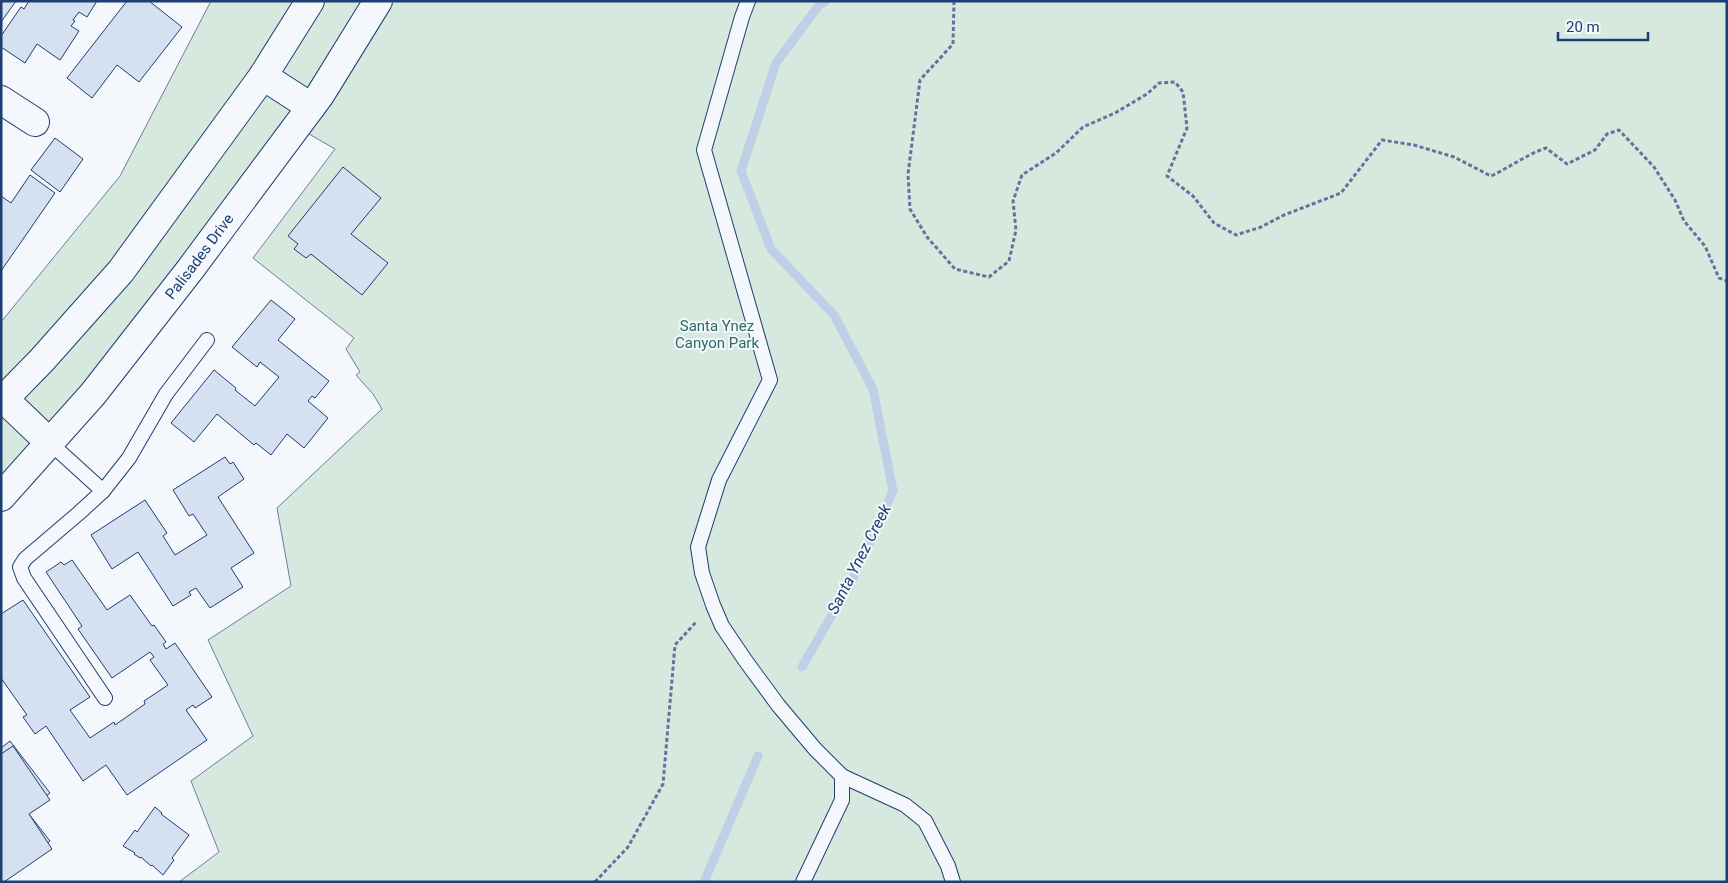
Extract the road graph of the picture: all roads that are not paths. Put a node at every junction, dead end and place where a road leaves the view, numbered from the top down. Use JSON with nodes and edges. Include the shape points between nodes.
{"nodes":[{"id":1,"x":310,"y":1,"type":"edge"},
{"id":2,"x":378,"y":1,"type":"edge"},
{"id":3,"x":748,"y":1,"type":"edge"},
{"id":4,"x":263,"y":76,"type":"junction"},
{"id":5,"x":1,"y":100,"type":"edge"},
{"id":6,"x":311,"y":107,"type":"junction"},
{"id":7,"x":35,"y":122,"type":"dead end"},
{"id":8,"x":207,"y":340,"type":"dead end"},
{"id":9,"x":2,"y":399,"type":"edge"},
{"id":10,"x":49,"y":442,"type":"junction"},
{"id":11,"x":103,"y":491,"type":"junction"},
{"id":12,"x":1,"y":497,"type":"edge"},
{"id":13,"x":105,"y":698,"type":"dead end"},
{"id":14,"x":842,"y":776,"type":"junction"},
{"id":15,"x":803,"y":882,"type":"edge"},
{"id":16,"x":953,"y":882,"type":"edge"}],
"edges":[{"from":1,"to":4,"type":"street"},
{"from":2,"to":6,"type":"street","name":"Palisades Drive"},
{"from":3,"to":14,"type":"lane","via":[[704,150],[770,380],[719,480],[698,547],[702,573],[722,626],[778,705]]},
{"from":4,"to":6,"type":"street"},
{"from":4,"to":9,"type":"street","via":[[121,272],[42,360]]},
{"from":5,"to":7,"type":"street"},
{"from":6,"to":10,"type":"street","name":"Palisades Drive","via":[[100,386]]},
{"from":8,"to":11,"type":"lane","via":[[166,394],[129,458]]},
{"from":9,"to":10,"type":"street"},
{"from":10,"to":11,"type":"lane"},
{"from":10,"to":12,"type":"street","name":"Palisades Drive"},
{"from":11,"to":13,"type":"lane","via":[[25,558],[20,568]]},
{"from":14,"to":15,"type":"lane","via":[[842,800]]},
{"from":14,"to":16,"type":"lane","via":[[905,805],[925,821]]}]}
